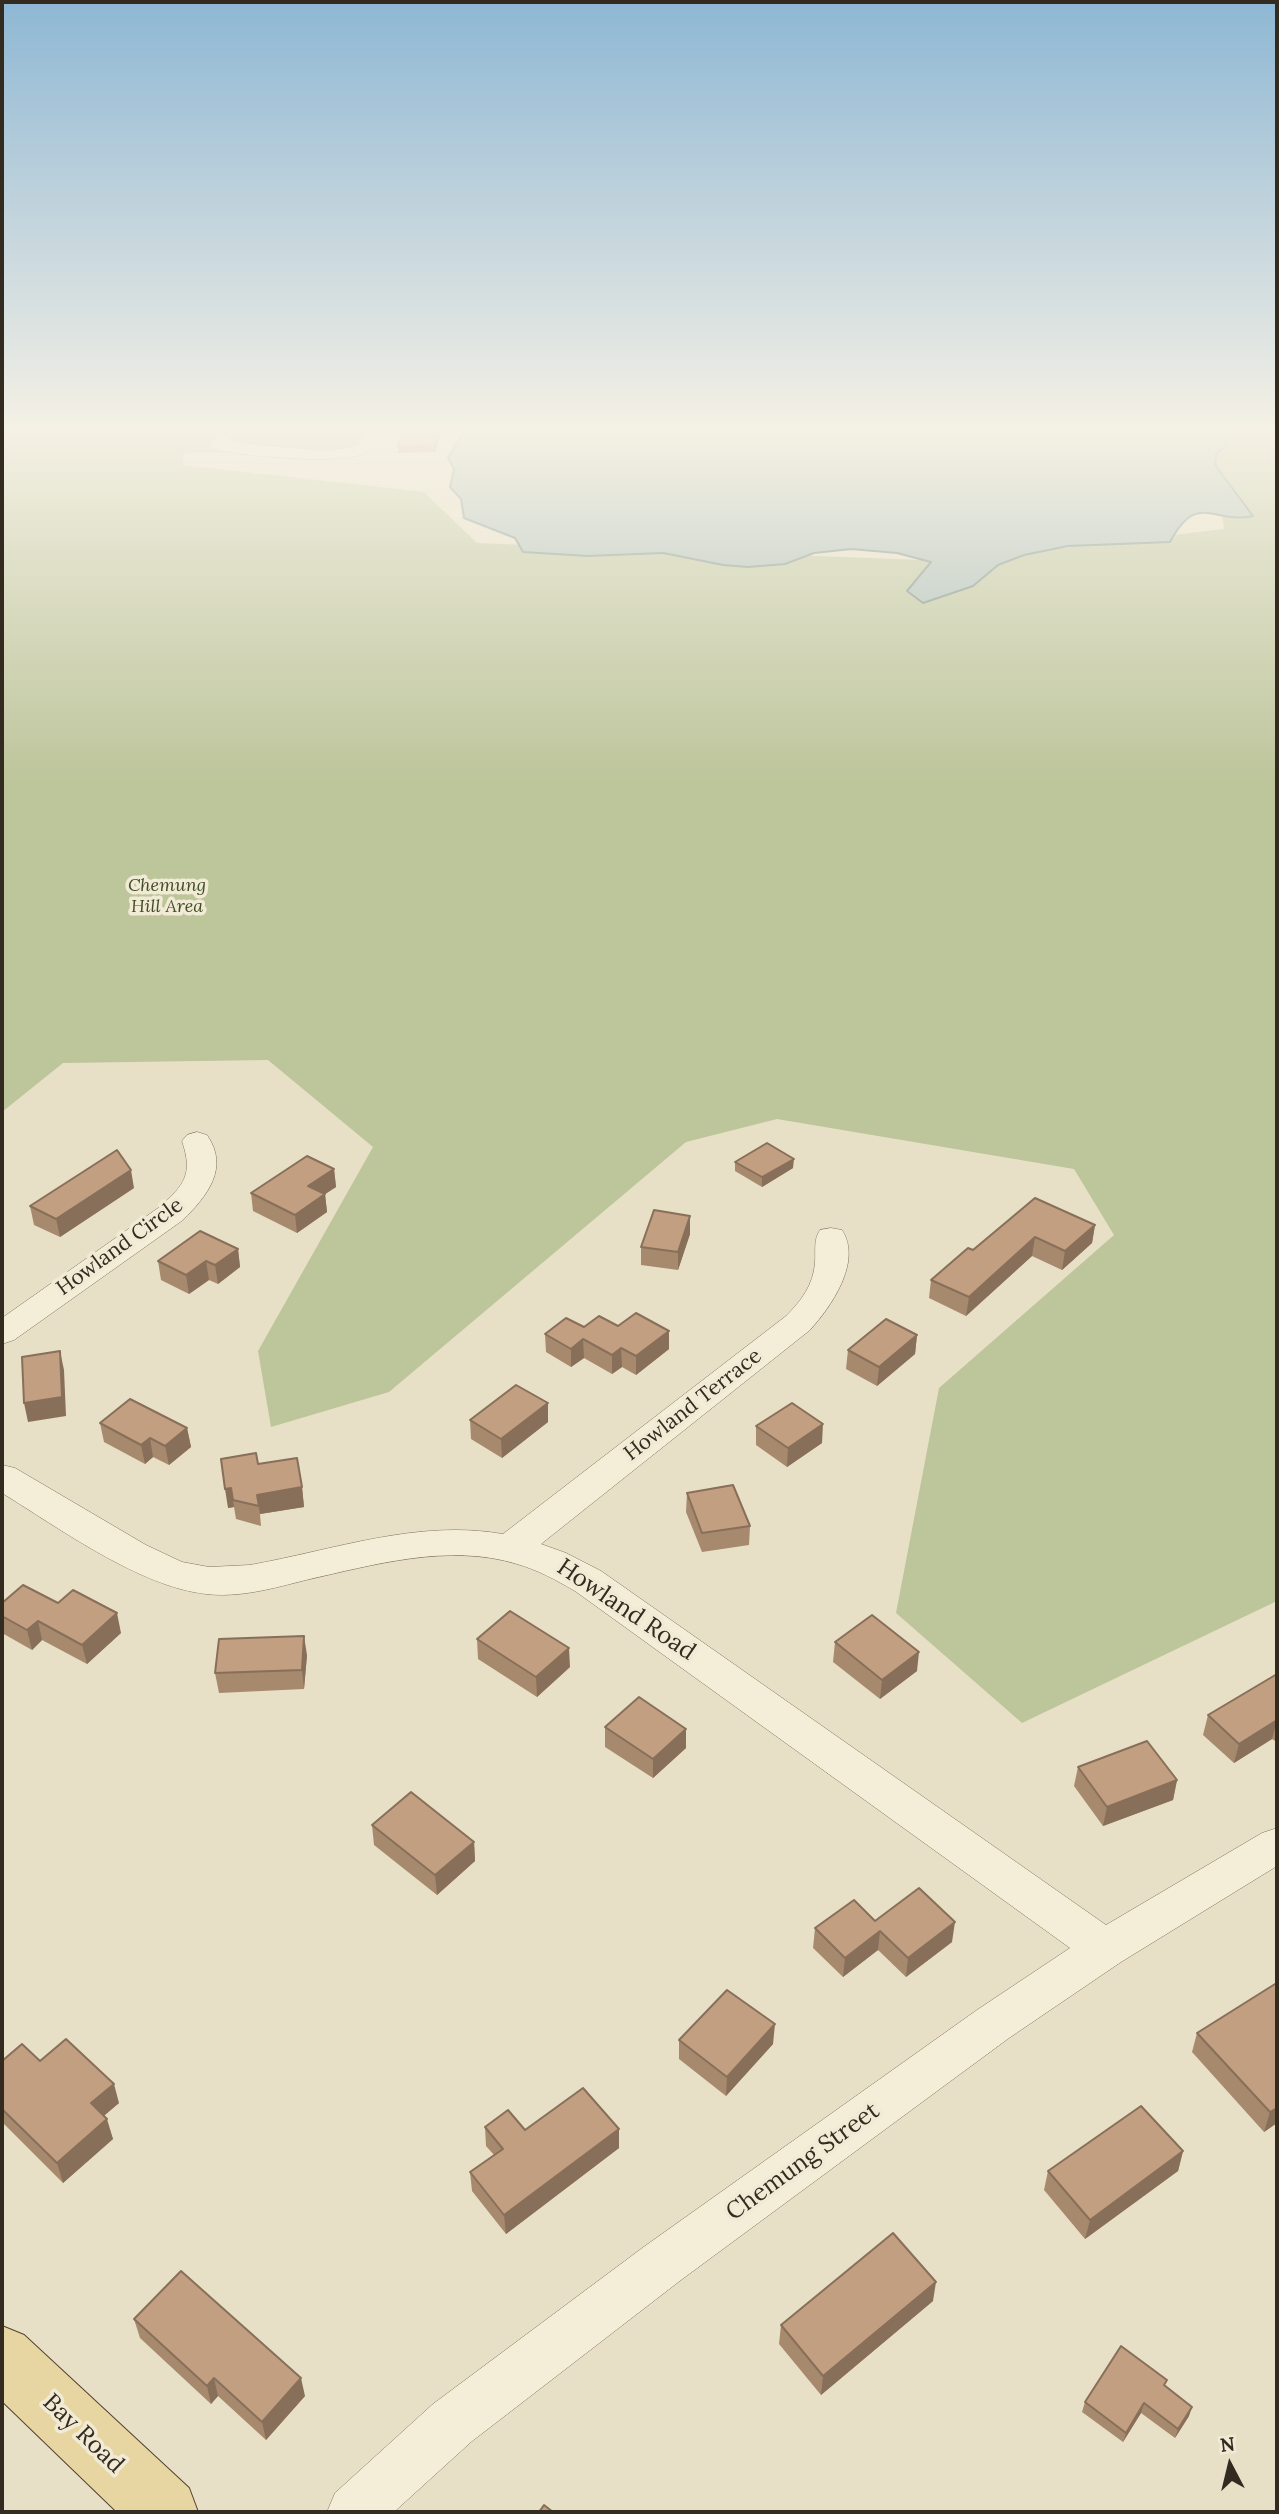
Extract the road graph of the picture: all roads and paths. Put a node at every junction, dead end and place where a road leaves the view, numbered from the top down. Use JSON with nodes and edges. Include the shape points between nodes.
{"nodes":[{"id":1,"x":197,"y":1141,"type":"dead end"},
{"id":2,"x":831,"y":1237,"type":"dead end"},
{"id":3,"x":2,"y":1333,"type":"edge"},
{"id":4,"x":2,"y":1478,"type":"edge"},
{"id":5,"x":512,"y":1547,"type":"junction"},
{"id":6,"x":1277,"y":1845,"type":"edge"},
{"id":7,"x":1105,"y":1949,"type":"junction"},
{"id":8,"x":2,"y":2357,"type":"edge"},
{"id":9,"x":165,"y":2512,"type":"edge"},
{"id":10,"x":354,"y":2512,"type":"edge"}],
"edges":[{"from":1,"to":3,"type":"street","name":"Howland Circle","via":[[204,1158],[202,1176],[192,1194],[172,1213]]},
{"from":2,"to":5,"type":"street","name":"Howland Terrace","via":[[831,1275],[824,1292],[798,1323]]},
{"from":4,"to":5,"type":"street","name":"Howland Road","via":[[144,1560],[196,1579],[255,1578],[407,1546],[478,1543]]},
{"from":5,"to":7,"type":"street","name":"Howland Road","via":[[563,1564],[589,1581]]},
{"from":6,"to":7,"type":"street","name":"Chemung Street"},
{"from":7,"to":10,"type":"street","name":"Chemung Street","via":[[993,2024],[663,2263],[452,2423]]},
{"from":8,"to":9,"type":"main road","name":"Bay Road"}]}
